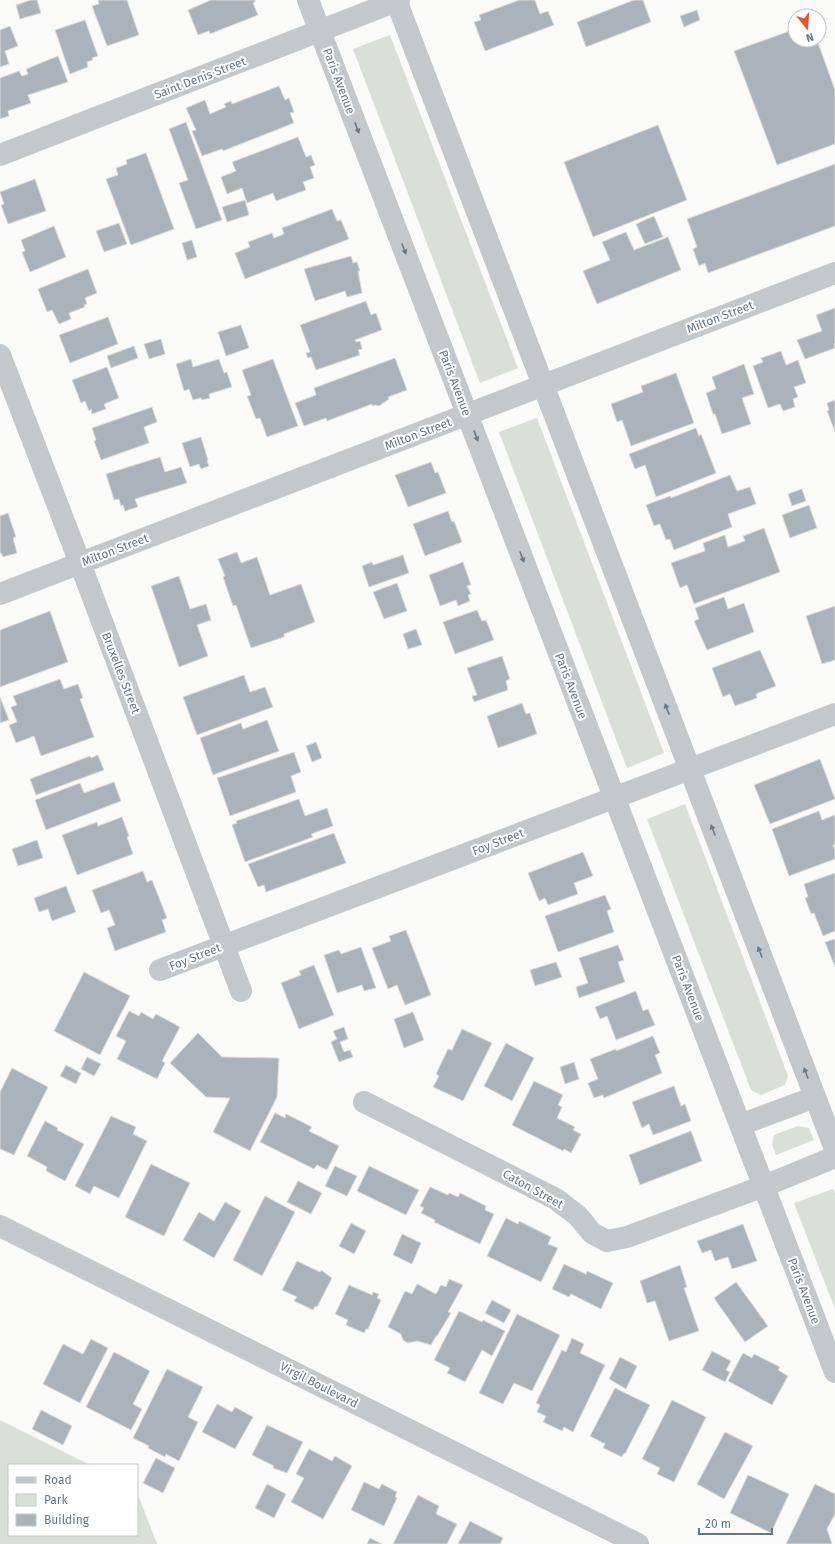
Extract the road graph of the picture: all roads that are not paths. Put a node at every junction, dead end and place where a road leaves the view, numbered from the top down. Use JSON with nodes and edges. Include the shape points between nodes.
{"nodes":[{"id":1,"x":308,"y":0,"type":"edge"},
{"id":2,"x":397,"y":0,"type":"edge"},
{"id":3,"x":320,"y":31,"type":"junction"},
{"id":4,"x":0,"y":155,"type":"edge"},
{"id":5,"x":835,"y":273,"type":"edge"},
{"id":6,"x":0,"y":355,"type":"edge"},
{"id":7,"x":543,"y":385,"type":"junction"},
{"id":8,"x":468,"y":415,"type":"junction"},
{"id":9,"x":80,"y":563,"type":"junction"},
{"id":10,"x":0,"y":594,"type":"edge"},
{"id":11,"x":835,"y":714,"type":"edge"},
{"id":12,"x":690,"y":769,"type":"junction"},
{"id":13,"x":614,"y":798,"type":"junction"},
{"id":14,"x":224,"y":946,"type":"junction"},
{"id":15,"x":160,"y":970,"type":"dead end"},
{"id":16,"x":241,"y":991,"type":"dead end"},
{"id":17,"x":815,"y":1097,"type":"junction"},
{"id":18,"x":364,"y":1102,"type":"dead end"},
{"id":19,"x":740,"y":1125,"type":"junction"},
{"id":20,"x":835,"y":1149,"type":"edge"},
{"id":21,"x":835,"y":1157,"type":"edge"},
{"id":22,"x":764,"y":1186,"type":"junction"},
{"id":23,"x":0,"y":1226,"type":"edge"},
{"id":24,"x":835,"y":1372,"type":"edge"},
{"id":25,"x":638,"y":1544,"type":"edge"}],
"edges":[{"from":1,"to":3,"type":"street","name":"Paris Avenue"},
{"from":2,"to":3,"type":"street","name":"Saint Denis Street"},
{"from":2,"to":7,"type":"street"},
{"from":3,"to":4,"type":"street","name":"Saint Denis Street"},
{"from":3,"to":8,"type":"street","name":"Paris Avenue","one_way":true},
{"from":5,"to":7,"type":"street","name":"Milton Street"},
{"from":6,"to":9,"type":"street","name":"Bruxelles Street"},
{"from":7,"to":8,"type":"street","name":"Milton Street"},
{"from":12,"to":7,"type":"street","one_way":true},
{"from":8,"to":9,"type":"street","name":"Milton Street"},
{"from":8,"to":13,"type":"street","name":"Paris Avenue","one_way":true},
{"from":9,"to":10,"type":"street","name":"Milton Street"},
{"from":9,"to":14,"type":"street","name":"Bruxelles Street"},
{"from":11,"to":12,"type":"street","name":"Foy Street"},
{"from":12,"to":13,"type":"street","name":"Foy Street"},
{"from":17,"to":12,"type":"street","one_way":true},
{"from":13,"to":14,"type":"street","name":"Foy Street"},
{"from":13,"to":19,"type":"street","name":"Paris Avenue"},
{"from":14,"to":15,"type":"street","name":"Foy Street"},
{"from":14,"to":16,"type":"street","name":"Bruxelles Street"},
{"from":17,"to":19,"type":"street"},
{"from":17,"to":20,"type":"street"},
{"from":18,"to":22,"type":"street","name":"Caton Street","via":[[556,1199],[578,1216],[592,1233],[607,1241],[627,1237]]},
{"from":19,"to":22,"type":"street","name":"Paris Avenue"},
{"from":21,"to":22,"type":"street","name":"Caton Street"},
{"from":22,"to":24,"type":"street","name":"Paris Avenue"},
{"from":23,"to":25,"type":"street","name":"Virgil Boulevard"}]}
